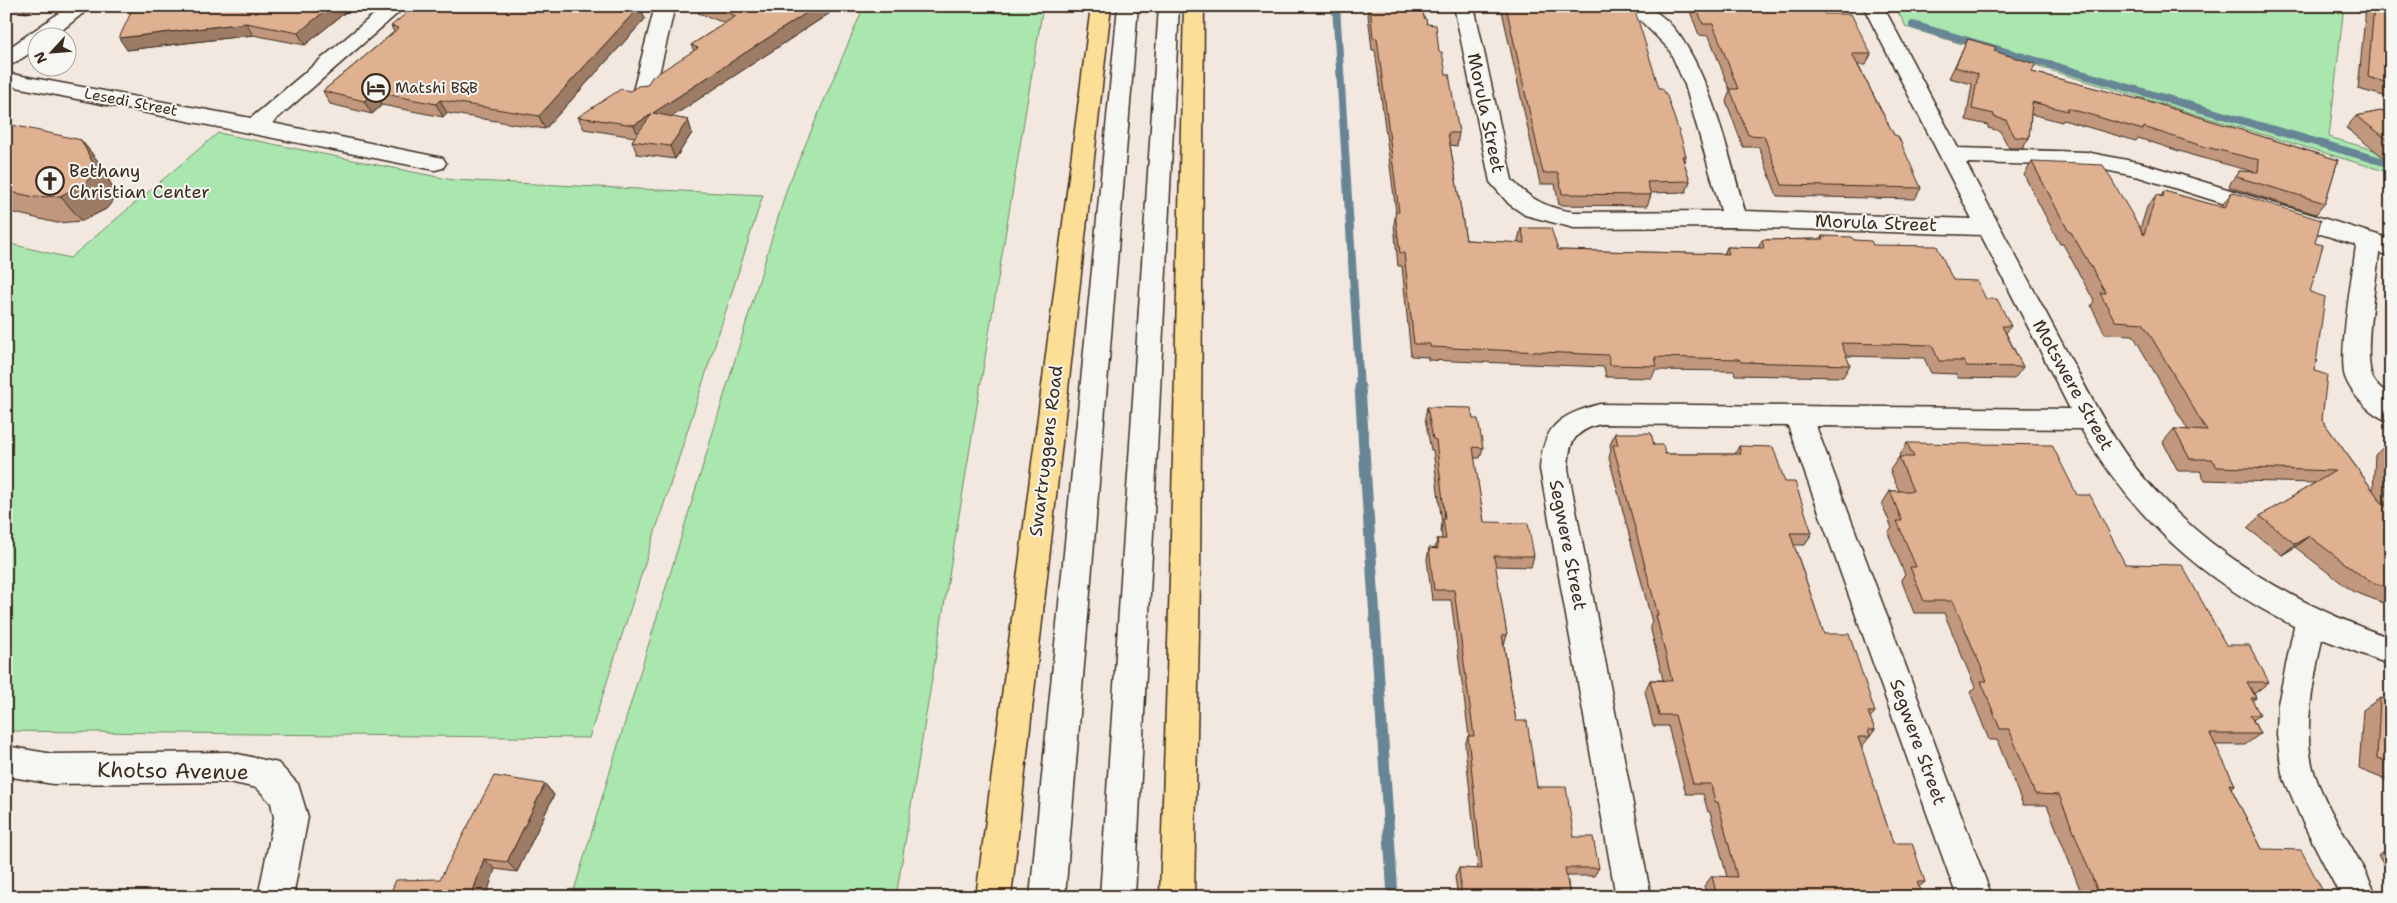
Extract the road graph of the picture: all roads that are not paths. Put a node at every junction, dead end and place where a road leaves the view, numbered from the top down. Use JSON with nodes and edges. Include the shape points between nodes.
{"nodes":[{"id":1,"x":82,"y":6,"type":"edge"},
{"id":2,"x":396,"y":6,"type":"edge"},
{"id":3,"x":665,"y":6,"type":"edge"},
{"id":4,"x":1101,"y":6,"type":"edge"},
{"id":5,"x":1128,"y":6,"type":"edge"},
{"id":6,"x":1169,"y":6,"type":"edge"},
{"id":7,"x":1194,"y":6,"type":"edge"},
{"id":8,"x":1464,"y":6,"type":"edge"},
{"id":9,"x":1624,"y":6,"type":"edge"},
{"id":10,"x":1873,"y":6,"type":"edge"},
{"id":11,"x":52,"y":28,"type":"edge"},
{"id":12,"x":28,"y":45,"type":"edge"},
{"id":13,"x":6,"y":60,"type":"edge"},
{"id":14,"x":6,"y":78,"type":"edge"},
{"id":15,"x":644,"y":90,"type":"edge"},
{"id":16,"x":255,"y":126,"type":"junction"},
{"id":17,"x":1952,"y":155,"type":"junction"},
{"id":18,"x":435,"y":163,"type":"dead end"},
{"id":19,"x":1735,"y":219,"type":"junction"},
{"id":20,"x":1988,"y":227,"type":"junction"},
{"id":21,"x":2379,"y":245,"type":"edge"},
{"id":22,"x":2391,"y":412,"type":"edge"},
{"id":23,"x":1799,"y":418,"type":"junction"},
{"id":24,"x":2089,"y":419,"type":"junction"},
{"id":25,"x":2310,"y":620,"type":"junction"},
{"id":26,"x":2391,"y":652,"type":"edge"},
{"id":27,"x":6,"y":761,"type":"edge"},
{"id":28,"x":275,"y":897,"type":"edge"},
{"id":29,"x":993,"y":897,"type":"edge"},
{"id":30,"x":1046,"y":897,"type":"edge"},
{"id":31,"x":1117,"y":897,"type":"edge"},
{"id":32,"x":1177,"y":897,"type":"edge"},
{"id":33,"x":1634,"y":897,"type":"edge"},
{"id":34,"x":1975,"y":897,"type":"edge"},
{"id":35,"x":2360,"y":897,"type":"edge"}],
"edges":[{"from":1,"to":11,"type":"street"},
{"from":2,"to":16,"type":"street"},
{"from":3,"to":15,"type":"street"},
{"from":4,"to":29,"type":"main road","name":"Swartruggens Road"},
{"from":5,"to":30,"type":"street"},
{"from":6,"to":31,"type":"street"},
{"from":7,"to":32,"type":"main road"},
{"from":8,"to":19,"type":"street","name":"Morula Street","via":[[1497,168],[1501,182],[1514,199],[1551,217],[1574,220]]},
{"from":9,"to":19,"type":"street","via":[[1648,17],[1678,47],[1696,85]]},
{"from":10,"to":17,"type":"street","name":"Motswere Street"},
{"from":12,"to":13,"type":"street"},
{"from":14,"to":16,"type":"street","name":"Lesedi Street"},
{"from":16,"to":18,"type":"street","name":"Lesedi Street"},
{"from":17,"to":20,"type":"street","name":"Motswere Street"},
{"from":17,"to":21,"type":"street","via":[[2086,158],[2142,170]]},
{"from":19,"to":20,"type":"street","name":"Morula Street"},
{"from":20,"to":24,"type":"street","name":"Motswere Street"},
{"from":21,"to":22,"type":"street","via":[[2356,357],[2358,376],[2368,392]]},
{"from":23,"to":24,"type":"street","name":"Segwere Street"},
{"from":23,"to":33,"type":"street","name":"Segwere Street","via":[[1600,414],[1581,419],[1564,430],[1554,448],[1554,469]]},
{"from":23,"to":34,"type":"street","name":"Segwere Street"},
{"from":24,"to":25,"type":"street","name":"Motswere Street","via":[[2115,461],[2141,494],[2178,530],[2246,583]]},
{"from":25,"to":26,"type":"street","name":"Motswere Street"},
{"from":25,"to":35,"type":"street","via":[[2294,704],[2293,736],[2298,774]]},
{"from":27,"to":28,"type":"street","name":"Khotso Avenue","via":[[53,769],[229,767],[266,774],[286,795],[291,817]]}]}
